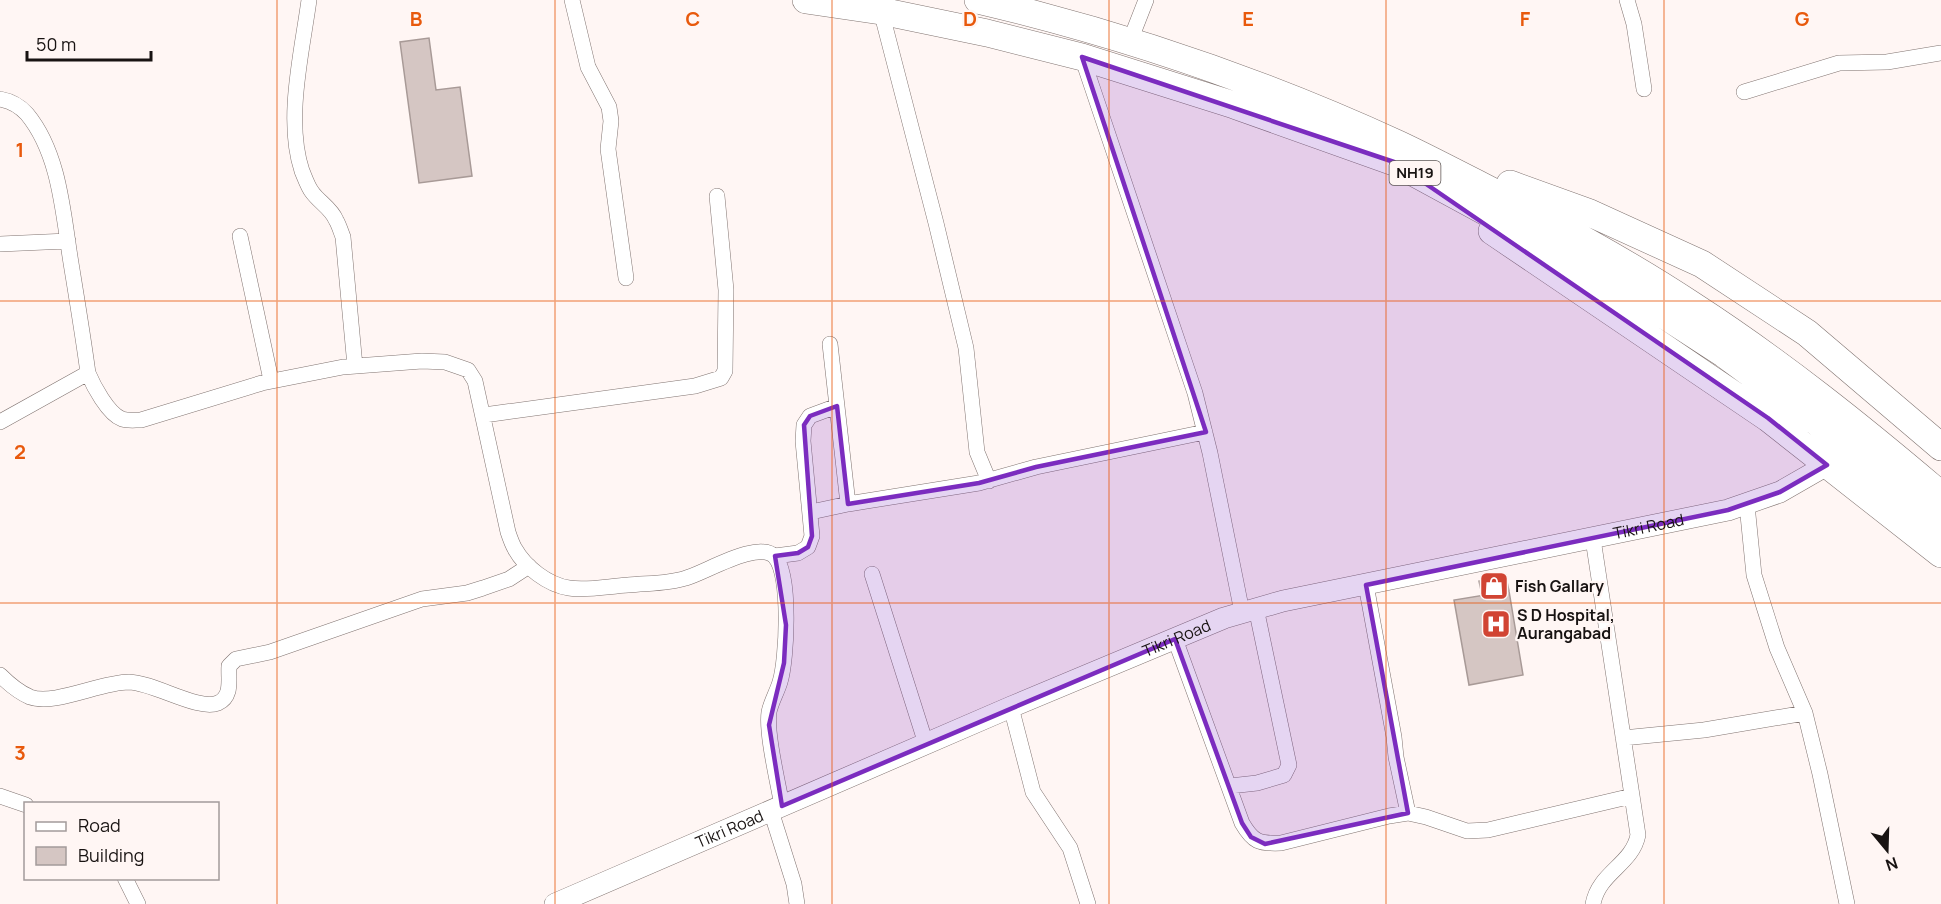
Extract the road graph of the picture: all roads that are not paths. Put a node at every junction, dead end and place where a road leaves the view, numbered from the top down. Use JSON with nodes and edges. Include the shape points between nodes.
{"nodes":[{"id":1,"x":309,"y":0,"type":"edge"},
{"id":2,"x":572,"y":0,"type":"edge"},
{"id":3,"x":806,"y":0,"type":"edge"},
{"id":4,"x":978,"y":0,"type":"edge"},
{"id":5,"x":1146,"y":0,"type":"edge"},
{"id":6,"x":1628,"y":0,"type":"edge"},
{"id":7,"x":1033,"y":6,"type":"edge"},
{"id":8,"x":881,"y":11,"type":"junction"},
{"id":9,"x":1130,"y":41,"type":"junction"},
{"id":10,"x":1941,"y":53,"type":"edge"},
{"id":11,"x":1082,"y":57,"type":"junction"},
{"id":12,"x":1644,"y":89,"type":"dead end"},
{"id":13,"x":1744,"y":92,"type":"dead end"},
{"id":14,"x":0,"y":99,"type":"edge"},
{"id":15,"x":1396,"y":153,"type":"junction"},
{"id":16,"x":717,"y":196,"type":"dead end"},
{"id":17,"x":240,"y":236,"type":"dead end"},
{"id":18,"x":68,"y":241,"type":"junction"},
{"id":19,"x":0,"y":244,"type":"edge"},
{"id":20,"x":627,"y":278,"type":"dead end"},
{"id":21,"x":830,"y":344,"type":"dead end"},
{"id":22,"x":355,"y":366,"type":"junction"},
{"id":23,"x":88,"y":373,"type":"junction"},
{"id":24,"x":271,"y":380,"type":"junction"},
{"id":25,"x":837,"y":406,"type":"junction"},
{"id":26,"x":483,"y":415,"type":"junction"},
{"id":27,"x":0,"y":422,"type":"edge"},
{"id":28,"x":1206,"y":432,"type":"junction"},
{"id":29,"x":1941,"y":447,"type":"edge"},
{"id":30,"x":1827,"y":465,"type":"junction"},
{"id":31,"x":989,"y":481,"type":"junction"},
{"id":32,"x":1941,"y":495,"type":"edge"},
{"id":33,"x":848,"y":504,"type":"junction"},
{"id":34,"x":1747,"y":505,"type":"junction"},
{"id":35,"x":811,"y":512,"type":"junction"},
{"id":36,"x":1941,"y":524,"type":"edge"},
{"id":37,"x":1593,"y":539,"type":"junction"},
{"id":38,"x":1941,"y":554,"type":"edge"},
{"id":39,"x":775,"y":556,"type":"junction"},
{"id":40,"x":529,"y":566,"type":"junction"},
{"id":41,"x":872,"y":574,"type":"dead end"},
{"id":42,"x":1366,"y":585,"type":"junction"},
{"id":43,"x":1249,"y":610,"type":"junction"},
{"id":44,"x":1175,"y":639,"type":"junction"},
{"id":45,"x":3,"y":683,"type":"edge"},
{"id":46,"x":1011,"y":707,"type":"junction"},
{"id":47,"x":1805,"y":713,"type":"junction"},
{"id":48,"x":1623,"y":738,"type":"junction"},
{"id":49,"x":926,"y":744,"type":"junction"},
{"id":50,"x":1230,"y":786,"type":"junction"},
{"id":51,"x":0,"y":796,"type":"edge"},
{"id":52,"x":1632,"y":796,"type":"junction"},
{"id":53,"x":24,"y":804,"type":"edge"},
{"id":54,"x":777,"y":808,"type":"junction"},
{"id":55,"x":1408,"y":813,"type":"junction"},
{"id":56,"x":126,"y":880,"type":"edge"},
{"id":57,"x":138,"y":904,"type":"edge"},
{"id":58,"x":555,"y":904,"type":"edge"},
{"id":59,"x":797,"y":904,"type":"edge"},
{"id":60,"x":1088,"y":904,"type":"edge"},
{"id":61,"x":1593,"y":904,"type":"edge"},
{"id":62,"x":1847,"y":904,"type":"edge"}],
"edges":[{"from":1,"to":22,"type":"street","via":[[296,99],[297,152],[311,191],[328,207],[343,237]]},
{"from":2,"to":20,"type":"street","via":[[588,67],[609,106],[608,149]]},
{"from":3,"to":8,"type":"highway","number":"NH19"},
{"from":4,"to":7,"type":"highway","number":"NH19"},
{"from":5,"to":9,"type":"street"},
{"from":6,"to":12,"type":"street"},
{"from":7,"to":9,"type":"highway","number":"NH19"},
{"from":8,"to":11,"type":"highway","number":"NH19"},
{"from":8,"to":31,"type":"street","via":[[966,348],[976,452]]},
{"from":9,"to":15,"type":"highway","number":"NH19","via":[[1247,82]]},
{"from":10,"to":13,"type":"street","via":[[1887,62],[1839,63]]},
{"from":11,"to":15,"type":"highway","number":"NH19"},
{"from":11,"to":28,"type":"street"},
{"from":14,"to":18,"type":"street","via":[[14,102],[40,135],[55,174]]},
{"from":15,"to":29,"type":"highway","via":[[1590,213],[1702,264],[1807,333]]},
{"from":15,"to":30,"type":"highway","via":[[1558,277],[1768,418]]},
{"from":15,"to":32,"type":"highway","number":"NH19","via":[[1576,234],[1693,305],[1802,382]]},
{"from":15,"to":36,"type":"highway","number":"NH19","via":[[1604,276],[1724,354],[1817,422]]},
{"from":16,"to":26,"type":"street","via":[[727,307],[725,371],[721,378],[695,386]]},
{"from":17,"to":24,"type":"street"},
{"from":18,"to":19,"type":"street"},
{"from":18,"to":23,"type":"street"},
{"from":21,"to":25,"type":"street"},
{"from":22,"to":24,"type":"street"},
{"from":22,"to":26,"type":"street","via":[[422,361],[458,366],[468,370],[475,381]]},
{"from":23,"to":24,"type":"street","via":[[94,388],[117,417],[125,420],[141,420]]},
{"from":23,"to":27,"type":"street"},
{"from":25,"to":33,"type":"street"},
{"from":25,"to":35,"type":"street","via":[[810,416],[804,425]]},
{"from":26,"to":40,"type":"street","via":[[508,532],[514,549]]},
{"from":28,"to":31,"type":"street","via":[[1036,466]]},
{"from":28,"to":43,"type":"street"},
{"from":30,"to":34,"type":"street","name":"Tikri Road","via":[[1780,492]]},
{"from":30,"to":38,"type":"highway"},
{"from":31,"to":33,"type":"street"},
{"from":33,"to":35,"type":"street"},
{"from":34,"to":37,"type":"street","name":"Tikri Road"},
{"from":34,"to":47,"type":"street","via":[[1754,575],[1762,606]]},
{"from":35,"to":39,"type":"street","via":[[812,536],[808,547],[798,553]]},
{"from":37,"to":42,"type":"street","name":"Tikri Road"},
{"from":37,"to":48,"type":"street"},
{"from":39,"to":40,"type":"street","via":[[765,551],[753,552],[684,579],[589,588],[556,585]]},
{"from":39,"to":54,"type":"street","via":[[785,592],[786,625],[784,663],[769,710]]},
{"from":40,"to":45,"type":"street","via":[[509,579],[483,588],[422,599],[270,652],[236,659],[229,666],[227,695],[212,705],[130,682],[42,699]]},
{"from":41,"to":49,"type":"street"},
{"from":42,"to":43,"type":"street","name":"Tikri Road"},
{"from":42,"to":55,"type":"street"},
{"from":43,"to":44,"type":"street","name":"Tikri Road"},
{"from":43,"to":50,"type":"street","via":[[1289,765],[1284,775]]},
{"from":44,"to":46,"type":"street","name":"Tikri Road"},
{"from":44,"to":50,"type":"street"},
{"from":46,"to":49,"type":"street","name":"Tikri Road"},
{"from":46,"to":60,"type":"street","via":[[1033,792],[1070,848]]},
{"from":47,"to":48,"type":"street","via":[[1704,730]]},
{"from":47,"to":62,"type":"street"},
{"from":48,"to":52,"type":"street"},
{"from":49,"to":54,"type":"street","name":"Tikri Road"},
{"from":50,"to":55,"type":"street","via":[[1242,823],[1251,837],[1265,844]]},
{"from":51,"to":53,"type":"street"},
{"from":52,"to":55,"type":"street","via":[[1488,830],[1467,831]]},
{"from":52,"to":61,"type":"street","via":[[1636,845],[1595,891]]},
{"from":54,"to":58,"type":"street","name":"Tikri Road"},
{"from":54,"to":59,"type":"street"},
{"from":56,"to":57,"type":"street"}]}
